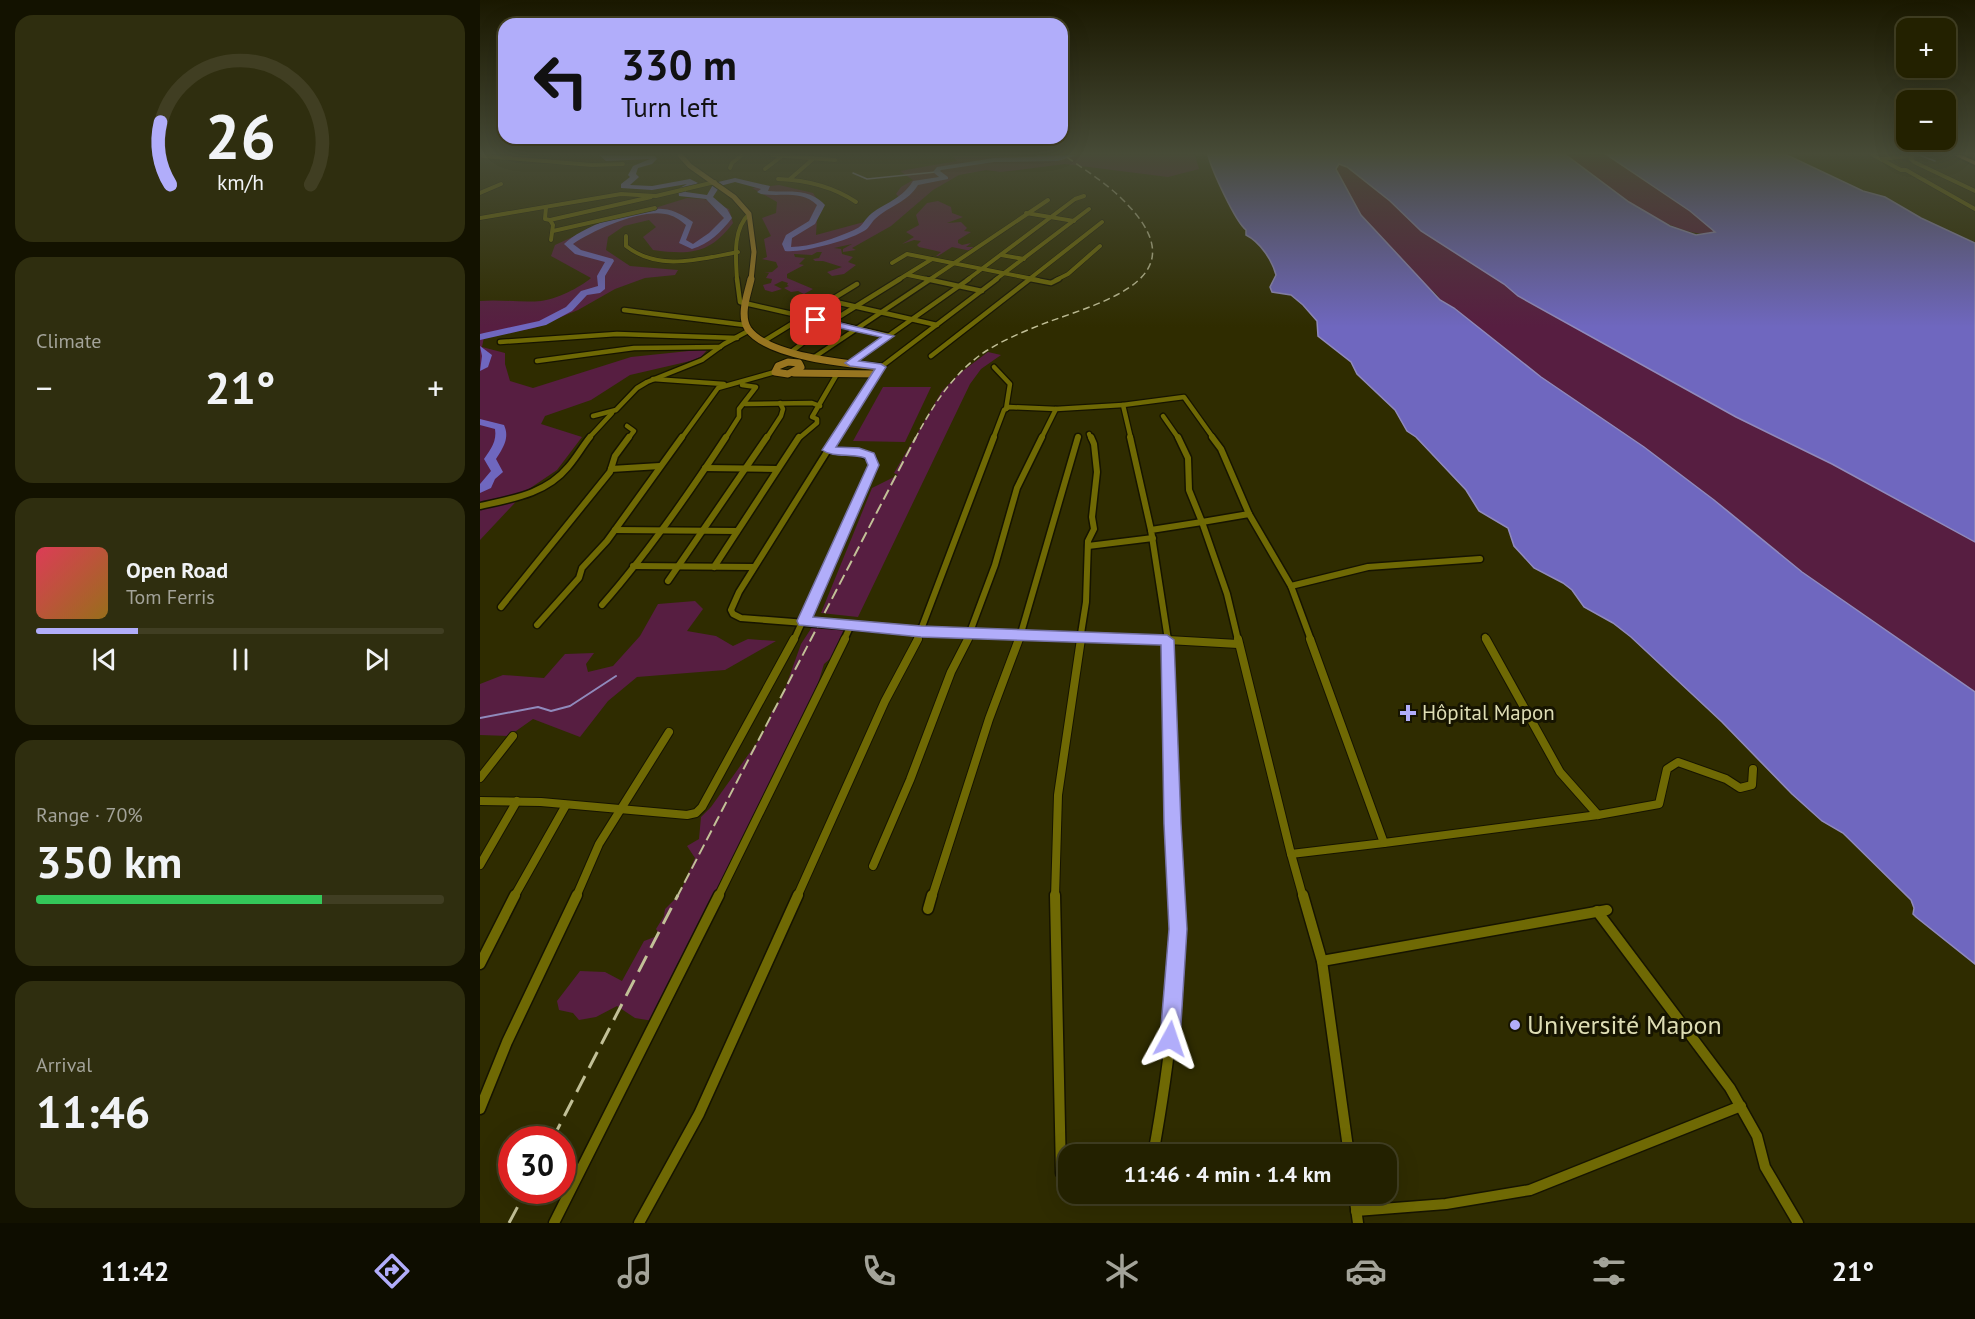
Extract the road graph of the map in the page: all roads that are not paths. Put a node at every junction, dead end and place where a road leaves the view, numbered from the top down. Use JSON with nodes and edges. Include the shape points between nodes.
{"nodes":[{"id":1,"x":516,"y":212,"type":"edge"},
{"id":2,"x":546,"y":212,"type":"edge"},
{"id":3,"x":585,"y":212,"type":"edge"},
{"id":4,"x":637,"y":212,"type":"edge"},
{"id":5,"x":1058,"y":212,"type":"edge"},
{"id":6,"x":1085,"y":212,"type":"edge"},
{"id":7,"x":1026,"y":213,"type":"joint"},
{"id":8,"x":749,"y":214,"type":"joint"},
{"id":9,"x":1051,"y":217,"type":"junction"},
{"id":10,"x":480,"y":218,"type":"edge"},
{"id":11,"x":550,"y":220,"type":"junction"},
{"id":12,"x":1074,"y":221,"type":"junction"},
{"id":13,"x":1102,"y":222,"type":"dead end"},
{"id":14,"x":553,"y":231,"type":"junction"},
{"id":15,"x":626,"y":236,"type":"dead end"},
{"id":16,"x":550,"y":240,"type":"dead end"},
{"id":17,"x":1100,"y":246,"type":"dead end"},
{"id":18,"x":738,"y":252,"type":"junction"},
{"id":19,"x":1001,"y":255,"type":"junction"},
{"id":20,"x":932,"y":259,"type":"junction"},
{"id":21,"x":1024,"y":259,"type":"junction"},
{"id":22,"x":892,"y":263,"type":"dead end"},
{"id":23,"x":955,"y":264,"type":"junction"},
{"id":24,"x":982,"y":269,"type":"junction"},
{"id":25,"x":1005,"y":273,"type":"junction"},
{"id":26,"x":908,"y":275,"type":"junction"},
{"id":27,"x":1027,"y":279,"type":"junction"},
{"id":28,"x":931,"y":280,"type":"junction"},
{"id":29,"x":857,"y":284,"type":"dead end"},
{"id":30,"x":959,"y":286,"type":"junction"},
{"id":31,"x":982,"y":291,"type":"junction"},
{"id":32,"x":831,"y":301,"type":"junction"},
{"id":33,"x":746,"y":305,"type":"junction"},
{"id":34,"x":856,"y":306,"type":"junction"},
{"id":35,"x":624,"y":310,"type":"dead end"},
{"id":36,"x":883,"y":313,"type":"junction"},
{"id":37,"x":804,"y":317,"type":"junction"},
{"id":38,"x":912,"y":319,"type":"junction"},
{"id":39,"x":829,"y":323,"type":"junction"},
{"id":40,"x":937,"y":325,"type":"junction"},
{"id":41,"x":748,"y":328,"type":"junction"},
{"id":42,"x":858,"y":329,"type":"junction"},
{"id":43,"x":889,"y":336,"type":"junction"},
{"id":44,"x":736,"y":338,"type":"junction"},
{"id":45,"x":764,"y":341,"type":"junction"},
{"id":46,"x":500,"y":342,"type":"dead end"},
{"id":47,"x":720,"y":346,"type":"junction"},
{"id":48,"x":790,"y":351,"type":"junction"},
{"id":49,"x":931,"y":356,"type":"dead end"},
{"id":50,"x":813,"y":358,"type":"junction"},
{"id":51,"x":537,"y":361,"type":"dead end"},
{"id":52,"x":798,"y":363,"type":"junction"},
{"id":53,"x":850,"y":363,"type":"junction"},
{"id":54,"x":780,"y":365,"type":"junction"},
{"id":55,"x":881,"y":367,"type":"junction"},
{"id":56,"x":994,"y":367,"type":"dead end"},
{"id":57,"x":776,"y":372,"type":"junction"},
{"id":58,"x":794,"y":373,"type":"junction"},
{"id":59,"x":837,"y":374,"type":"junction"},
{"id":60,"x":877,"y":374,"type":"junction"},
{"id":61,"x":653,"y":379,"type":"junction"},
{"id":62,"x":730,"y":384,"type":"junction"},
{"id":63,"x":745,"y":404,"type":"junction"},
{"id":64,"x":780,"y":404,"type":"junction"},
{"id":65,"x":1123,"y":405,"type":"junction"},
{"id":66,"x":820,"y":406,"type":"junction"},
{"id":67,"x":1006,"y":409,"type":"junction"},
{"id":68,"x":1056,"y":409,"type":"junction"},
{"id":69,"x":616,"y":410,"type":"junction"},
{"id":70,"x":593,"y":416,"type":"dead end"},
{"id":71,"x":1163,"y":416,"type":"dead end"},
{"id":72,"x":627,"y":426,"type":"dead end"},
{"id":73,"x":1089,"y":434,"type":"dead end"},
{"id":74,"x":1078,"y":437,"type":"dead end"},
{"id":75,"x":828,"y":450,"type":"junction"},
{"id":76,"x":660,"y":466,"type":"junction"},
{"id":77,"x":705,"y":468,"type":"junction"},
{"id":78,"x":745,"y":468,"type":"junction"},
{"id":79,"x":611,"y":469,"type":"junction"},
{"id":80,"x":777,"y":469,"type":"junction"},
{"id":81,"x":480,"y":506,"type":"edge"},
{"id":82,"x":1249,"y":514,"type":"junction"},
{"id":83,"x":1201,"y":522,"type":"junction"},
{"id":84,"x":660,"y":529,"type":"junction"},
{"id":85,"x":615,"y":530,"type":"junction"},
{"id":86,"x":1151,"y":530,"type":"junction"},
{"id":87,"x":737,"y":531,"type":"junction"},
{"id":88,"x":702,"y":532,"type":"junction"},
{"id":89,"x":1153,"y":538,"type":"junction"},
{"id":90,"x":1088,"y":546,"type":"junction"},
{"id":91,"x":1480,"y":559,"type":"dead end"},
{"id":92,"x":633,"y":566,"type":"junction"},
{"id":93,"x":678,"y":566,"type":"junction"},
{"id":94,"x":714,"y":567,"type":"junction"},
{"id":95,"x":754,"y":567,"type":"junction"},
{"id":96,"x":668,"y":581,"type":"dead end"},
{"id":97,"x":1291,"y":586,"type":"junction"},
{"id":98,"x":602,"y":605,"type":"dead end"},
{"id":99,"x":501,"y":607,"type":"dead end"},
{"id":100,"x":804,"y":621,"type":"junction"},
{"id":101,"x":851,"y":625,"type":"junction"},
{"id":102,"x":537,"y":626,"type":"dead end"},
{"id":103,"x":921,"y":632,"type":"junction"},
{"id":104,"x":971,"y":633,"type":"junction"},
{"id":105,"x":1021,"y":634,"type":"junction"},
{"id":106,"x":1081,"y":636,"type":"junction"},
{"id":107,"x":1485,"y":637,"type":"dead end"},
{"id":108,"x":1167,"y":640,"type":"junction"},
{"id":109,"x":1238,"y":644,"type":"junction"},
{"id":110,"x":669,"y":732,"type":"dead end"},
{"id":111,"x":513,"y":736,"type":"dead end"},
{"id":112,"x":1753,"y":769,"type":"dead end"},
{"id":113,"x":480,"y":778,"type":"edge"},
{"id":114,"x":480,"y":801,"type":"edge"},
{"id":115,"x":517,"y":801,"type":"junction"},
{"id":116,"x":566,"y":805,"type":"junction"},
{"id":117,"x":619,"y":809,"type":"junction"},
{"id":118,"x":1598,"y":815,"type":"junction"},
{"id":119,"x":1384,"y":843,"type":"junction"},
{"id":120,"x":1291,"y":854,"type":"junction"},
{"id":121,"x":480,"y":865,"type":"edge"},
{"id":122,"x":873,"y":866,"type":"dead end"},
{"id":123,"x":928,"y":909,"type":"dead end"},
{"id":124,"x":1322,"y":961,"type":"junction"},
{"id":125,"x":480,"y":964,"type":"edge"},
{"id":126,"x":1740,"y":1106,"type":"junction"},
{"id":127,"x":480,"y":1109,"type":"edge"},
{"id":128,"x":1061,"y":1144,"type":"edge"},
{"id":129,"x":1155,"y":1144,"type":"edge"},
{"id":130,"x":1347,"y":1144,"type":"edge"},
{"id":131,"x":1357,"y":1217,"type":"edge"},
{"id":132,"x":554,"y":1223,"type":"edge"},
{"id":133,"x":639,"y":1223,"type":"edge"},
{"id":134,"x":1798,"y":1223,"type":"edge"}],
"edges":[{"from":1,"to":10,"type":"street"},
{"from":2,"to":11,"type":"street","via":[[545,219]]},
{"from":3,"to":11,"type":"street"},
{"from":4,"to":14,"type":"street"},
{"from":5,"to":9,"type":"street"},
{"from":6,"to":12,"type":"street"},
{"from":7,"to":9,"type":"street"},
{"from":7,"to":23,"type":"street"},
{"from":8,"to":18,"type":"street","via":[[742,218]]},
{"from":8,"to":33,"type":"street","via":[[754,263]]},
{"from":9,"to":12,"type":"street"},
{"from":9,"to":19,"type":"street"},
{"from":11,"to":14,"type":"street"},
{"from":12,"to":21,"type":"street"},
{"from":13,"to":27,"type":"street"},
{"from":14,"to":16,"type":"street"},
{"from":15,"to":18,"type":"street","via":[[630,250],[660,260],[695,260]]},
{"from":17,"to":27,"type":"street","via":[[1054,283]]},
{"from":18,"to":33,"type":"street","via":[[739,301]]},
{"from":19,"to":21,"type":"street"},
{"from":19,"to":24,"type":"street"},
{"from":20,"to":22,"type":"street","via":[[906,254]]},
{"from":20,"to":23,"type":"street"},
{"from":20,"to":26,"type":"street"},
{"from":21,"to":25,"type":"street"},
{"from":23,"to":24,"type":"street"},
{"from":23,"to":28,"type":"street"},
{"from":24,"to":25,"type":"street"},
{"from":24,"to":30,"type":"street"},
{"from":25,"to":27,"type":"street"},
{"from":25,"to":31,"type":"street"},
{"from":26,"to":28,"type":"street"},
{"from":26,"to":34,"type":"street"},
{"from":27,"to":49,"type":"street"},
{"from":28,"to":30,"type":"street"},
{"from":28,"to":36,"type":"street"},
{"from":29,"to":32,"type":"street"},
{"from":30,"to":31,"type":"street"},
{"from":30,"to":38,"type":"street"},
{"from":31,"to":40,"type":"street"},
{"from":32,"to":34,"type":"street"},
{"from":32,"to":37,"type":"street"},
{"from":33,"to":37,"type":"street"},
{"from":33,"to":41,"type":"street"},
{"from":34,"to":36,"type":"street"},
{"from":34,"to":39,"type":"street"},
{"from":35,"to":41,"type":"street"},
{"from":36,"to":38,"type":"street"},
{"from":36,"to":42,"type":"street"},
{"from":37,"to":39,"type":"street"},
{"from":37,"to":45,"type":"street"},
{"from":38,"to":40,"type":"street"},
{"from":38,"to":43,"type":"street"},
{"from":39,"to":42,"type":"street"},
{"from":39,"to":48,"type":"street"},
{"from":40,"to":55,"type":"street"},
{"from":41,"to":44,"type":"street"},
{"from":41,"to":45,"type":"street"},
{"from":42,"to":43,"type":"street"},
{"from":42,"to":50,"type":"street"},
{"from":43,"to":53,"type":"street"},
{"from":44,"to":46,"type":"street","via":[[616,334]]},
{"from":44,"to":47,"type":"street"},
{"from":45,"to":48,"type":"street"},
{"from":47,"to":51,"type":"street","via":[[634,348]]},
{"from":47,"to":61,"type":"street","via":[[702,360]]},
{"from":48,"to":50,"type":"street"},
{"from":48,"to":52,"type":"street"},
{"from":48,"to":54,"type":"street"},
{"from":50,"to":52,"type":"street"},
{"from":50,"to":53,"type":"street"},
{"from":52,"to":54,"type":"street"},
{"from":52,"to":58,"type":"street","via":[[800,368]]},
{"from":53,"to":55,"type":"street"},
{"from":54,"to":57,"type":"street"},
{"from":55,"to":60,"type":"street"},
{"from":56,"to":67,"type":"street","via":[[1010,384]]},
{"from":57,"to":58,"type":"street"},
{"from":57,"to":62,"type":"street"},
{"from":58,"to":59,"type":"street"},
{"from":59,"to":60,"type":"street"},
{"from":59,"to":66,"type":"street"},
{"from":60,"to":75,"type":"street"},
{"from":61,"to":62,"type":"street"},
{"from":61,"to":69,"type":"street"},
{"from":62,"to":63,"type":"street","via":[[756,387]]},
{"from":62,"to":76,"type":"street","via":[[718,388]]},
{"from":63,"to":64,"type":"street"},
{"from":63,"to":77,"type":"street"},
{"from":64,"to":66,"type":"street"},
{"from":64,"to":78,"type":"street","via":[[781,416]]},
{"from":65,"to":68,"type":"street"},
{"from":65,"to":82,"type":"street","via":[[1184,397],[1221,449]]},
{"from":65,"to":86,"type":"street"},
{"from":66,"to":80,"type":"street","via":[[812,417],[818,423],[799,437]]},
{"from":67,"to":68,"type":"street"},
{"from":67,"to":103,"type":"street"},
{"from":68,"to":104,"type":"street","via":[[1017,488]]},
{"from":69,"to":70,"type":"street"},
{"from":69,"to":81,"type":"street","via":[[588,439],[567,469],[549,483],[526,496]]},
{"from":71,"to":83,"type":"street","via":[[1187,456],[1188,488]]},
{"from":72,"to":79,"type":"street","via":[[634,431],[615,456]]},
{"from":73,"to":90,"type":"street","via":[[1097,472],[1094,529]]},
{"from":74,"to":105,"type":"street"},
{"from":75,"to":95,"type":"street"},
{"from":75,"to":100,"type":"street","via":[[859,452],[870,456],[873,465]]},
{"from":76,"to":79,"type":"street"},
{"from":76,"to":85,"type":"street"},
{"from":77,"to":78,"type":"street"},
{"from":77,"to":84,"type":"street"},
{"from":78,"to":80,"type":"street"},
{"from":78,"to":88,"type":"street"},
{"from":79,"to":99,"type":"street"},
{"from":80,"to":87,"type":"street"},
{"from":82,"to":83,"type":"street"},
{"from":82,"to":97,"type":"street"},
{"from":83,"to":86,"type":"street"},
{"from":83,"to":109,"type":"street","via":[[1227,594]]},
{"from":84,"to":85,"type":"street"},
{"from":84,"to":88,"type":"street"},
{"from":84,"to":92,"type":"street"},
{"from":85,"to":102,"type":"street"},
{"from":86,"to":89,"type":"street"},
{"from":87,"to":88,"type":"street"},
{"from":87,"to":94,"type":"street"},
{"from":88,"to":93,"type":"street"},
{"from":89,"to":90,"type":"street"},
{"from":89,"to":108,"type":"street"},
{"from":90,"to":106,"type":"street"},
{"from":91,"to":97,"type":"street","via":[[1368,567]]},
{"from":92,"to":93,"type":"street"},
{"from":92,"to":98,"type":"street"},
{"from":93,"to":94,"type":"street"},
{"from":93,"to":96,"type":"street"},
{"from":94,"to":95,"type":"street"},
{"from":95,"to":100,"type":"street","via":[[731,612],[741,618]]},
{"from":97,"to":119,"type":"street"},
{"from":100,"to":101,"type":"street"},
{"from":100,"to":117,"type":"street","via":[[702,807],[687,814]]},
{"from":101,"to":103,"type":"street"},
{"from":101,"to":132,"type":"street"},
{"from":103,"to":104,"type":"street"},
{"from":103,"to":133,"type":"street","via":[[885,701],[699,1114]]},
{"from":104,"to":105,"type":"street"},
{"from":104,"to":122,"type":"street","via":[[951,672]]},
{"from":105,"to":106,"type":"street"},
{"from":105,"to":123,"type":"street","via":[[989,719]]},
{"from":106,"to":108,"type":"street"},
{"from":106,"to":128,"type":"street","via":[[1058,795],[1055,875]]},
{"from":107,"to":118,"type":"street","via":[[1560,772]]},
{"from":108,"to":109,"type":"street"},
{"from":108,"to":129,"type":"street","via":[[1178,929],[1166,1086]]},
{"from":109,"to":120,"type":"street"},
{"from":110,"to":117,"type":"street"},
{"from":111,"to":113,"type":"street"},
{"from":112,"to":118,"type":"street","via":[[1752,785],[1740,788],[1678,762],[1667,769],[1659,804]]},
{"from":114,"to":115,"type":"street"},
{"from":115,"to":116,"type":"street"},
{"from":115,"to":121,"type":"street"},
{"from":116,"to":117,"type":"street"},
{"from":116,"to":125,"type":"street"},
{"from":117,"to":127,"type":"street","via":[[598,844]]},
{"from":118,"to":119,"type":"street"},
{"from":119,"to":120,"type":"street"},
{"from":120,"to":124,"type":"street"},
{"from":124,"to":126,"type":"street","via":[[1602,910]]},
{"from":124,"to":130,"type":"street"},
{"from":126,"to":131,"type":"street","via":[[1530,1190]]},
{"from":126,"to":134,"type":"street","via":[[1757,1136],[1765,1167]]}]}
